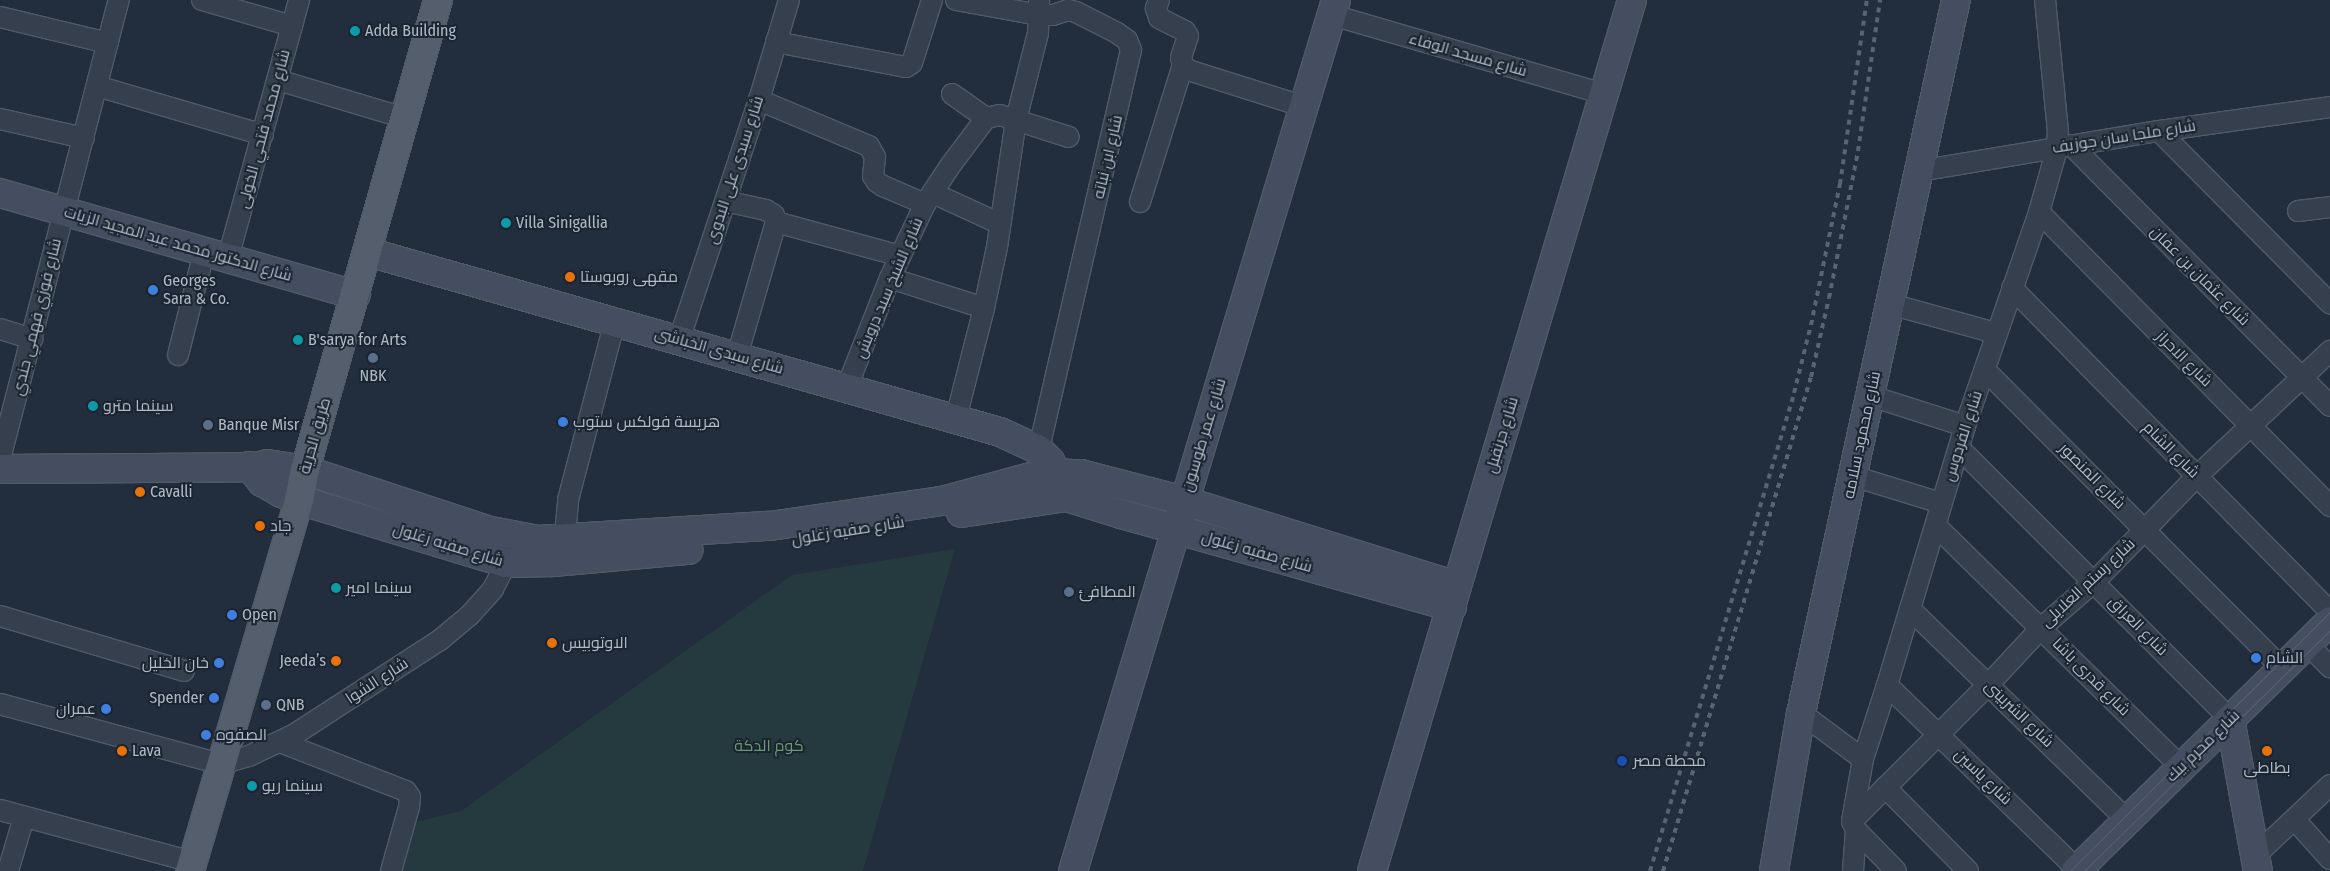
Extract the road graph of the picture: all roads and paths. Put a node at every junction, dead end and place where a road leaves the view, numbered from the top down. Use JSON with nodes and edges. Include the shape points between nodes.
{"nodes":[{"id":1,"x":202,"y":0,"type":"edge"},
{"id":2,"x":299,"y":0,"type":"edge"},
{"id":3,"x":438,"y":0,"type":"edge"},
{"id":4,"x":789,"y":0,"type":"edge"},
{"id":5,"x":932,"y":0,"type":"edge"},
{"id":6,"x":956,"y":0,"type":"edge"},
{"id":7,"x":1159,"y":0,"type":"edge"},
{"id":8,"x":1632,"y":0,"type":"edge"},
{"id":9,"x":1956,"y":0,"type":"edge"},
{"id":10,"x":2045,"y":0,"type":"edge"},
{"id":11,"x":117,"y":1,"type":"edge"},
{"id":12,"x":1068,"y":5,"type":"edge"},
{"id":13,"x":1039,"y":8,"type":"edge"},
{"id":14,"x":1334,"y":8,"type":"edge"},
{"id":15,"x":0,"y":17,"type":"edge"},
{"id":16,"x":292,"y":26,"type":"junction"},
{"id":17,"x":776,"y":42,"type":"junction"},
{"id":18,"x":108,"y":43,"type":"junction"},
{"id":19,"x":1183,"y":65,"type":"junction"},
{"id":20,"x":278,"y":80,"type":"junction"},
{"id":21,"x":97,"y":86,"type":"junction"},
{"id":22,"x":952,"y":94,"type":"dead end"},
{"id":23,"x":1604,"y":94,"type":"junction"},
{"id":24,"x":759,"y":100,"type":"junction"},
{"id":25,"x":1302,"y":106,"type":"junction"},
{"id":26,"x":2330,"y":107,"type":"edge"},
{"id":27,"x":405,"y":118,"type":"junction"},
{"id":28,"x":986,"y":118,"type":"junction"},
{"id":29,"x":0,"y":119,"type":"edge"},
{"id":30,"x":1016,"y":120,"type":"junction"},
{"id":31,"x":2159,"y":131,"type":"junction"},
{"id":32,"x":263,"y":135,"type":"junction"},
{"id":33,"x":1069,"y":137,"type":"dead end"},
{"id":34,"x":84,"y":138,"type":"junction"},
{"id":35,"x":2064,"y":147,"type":"junction"},
{"id":36,"x":1919,"y":171,"type":"junction"},
{"id":37,"x":0,"y":193,"type":"edge"},
{"id":38,"x":929,"y":198,"type":"junction"},
{"id":39,"x":725,"y":201,"type":"junction"},
{"id":40,"x":1140,"y":202,"type":"dead end"},
{"id":41,"x":2330,"y":206,"type":"edge"},
{"id":42,"x":2298,"y":211,"type":"dead end"},
{"id":43,"x":64,"y":212,"type":"junction"},
{"id":44,"x":2039,"y":212,"type":"junction"},
{"id":45,"x":776,"y":222,"type":"junction"},
{"id":46,"x":1000,"y":224,"type":"junction"},
{"id":47,"x":368,"y":252,"type":"junction"},
{"id":48,"x":216,"y":255,"type":"junction"},
{"id":49,"x":900,"y":256,"type":"junction"},
{"id":50,"x":890,"y":278,"type":"junction"},
{"id":51,"x":2012,"y":288,"type":"junction"},
{"id":52,"x":356,"y":294,"type":"junction"},
{"id":53,"x":2330,"y":303,"type":"edge"},
{"id":54,"x":1890,"y":304,"type":"junction"},
{"id":55,"x":984,"y":308,"type":"junction"},
{"id":56,"x":615,"y":321,"type":"junction"},
{"id":57,"x":0,"y":329,"type":"edge"},
{"id":58,"x":1996,"y":333,"type":"junction"},
{"id":59,"x":32,"y":340,"type":"junction"},
{"id":60,"x":679,"y":340,"type":"junction"},
{"id":61,"x":2330,"y":351,"type":"edge"},
{"id":62,"x":178,"y":355,"type":"dead end"},
{"id":63,"x":737,"y":356,"type":"junction"},
{"id":64,"x":1985,"y":370,"type":"junction"},
{"id":65,"x":2301,"y":378,"type":"junction"},
{"id":66,"x":847,"y":387,"type":"junction"},
{"id":67,"x":1871,"y":396,"type":"junction"},
{"id":68,"x":2330,"y":406,"type":"edge"},
{"id":69,"x":956,"y":418,"type":"junction"},
{"id":70,"x":1965,"y":426,"type":"junction"},
{"id":71,"x":2251,"y":426,"type":"junction"},
{"id":72,"x":1960,"y":449,"type":"junction"},
{"id":73,"x":1039,"y":450,"type":"junction"},
{"id":74,"x":0,"y":459,"type":"edge"},
{"id":75,"x":248,"y":466,"type":"junction"},
{"id":76,"x":0,"y":469,"type":"edge"},
{"id":77,"x":305,"y":470,"type":"junction"},
{"id":78,"x":1853,"y":476,"type":"junction"},
{"id":79,"x":2198,"y":476,"type":"junction"},
{"id":80,"x":1061,"y":485,"type":"junction"},
{"id":81,"x":299,"y":500,"type":"junction"},
{"id":82,"x":1185,"y":501,"type":"junction"},
{"id":83,"x":1941,"y":503,"type":"junction"},
{"id":84,"x":2330,"y":506,"type":"edge"},
{"id":85,"x":1936,"y":526,"type":"junction"},
{"id":86,"x":1176,"y":529,"type":"junction"},
{"id":87,"x":2145,"y":529,"type":"junction"},
{"id":88,"x":510,"y":536,"type":"junction"},
{"id":89,"x":574,"y":548,"type":"junction"},
{"id":90,"x":506,"y":563,"type":"junction"},
{"id":91,"x":2094,"y":582,"type":"junction"},
{"id":92,"x":1454,"y":597,"type":"junction"},
{"id":93,"x":1910,"y":609,"type":"junction"},
{"id":94,"x":2330,"y":612,"type":"edge"},
{"id":95,"x":0,"y":616,"type":"edge"},
{"id":96,"x":2330,"y":621,"type":"edge"},
{"id":97,"x":2041,"y":628,"type":"junction"},
{"id":98,"x":2307,"y":644,"type":"junction"},
{"id":99,"x":2330,"y":667,"type":"edge"},
{"id":100,"x":2282,"y":668,"type":"junction"},
{"id":101,"x":184,"y":671,"type":"dead end"},
{"id":102,"x":1988,"y":684,"type":"junction"},
{"id":103,"x":1887,"y":685,"type":"junction"},
{"id":104,"x":0,"y":704,"type":"edge"},
{"id":105,"x":1801,"y":713,"type":"junction"},
{"id":106,"x":2230,"y":719,"type":"junction"},
{"id":107,"x":1938,"y":734,"type":"junction"},
{"id":108,"x":280,"y":742,"type":"junction"},
{"id":109,"x":1863,"y":759,"type":"junction"},
{"id":110,"x":221,"y":764,"type":"junction"},
{"id":111,"x":2181,"y":767,"type":"junction"},
{"id":112,"x":2330,"y":785,"type":"edge"},
{"id":113,"x":1886,"y":787,"type":"junction"},
{"id":114,"x":0,"y":810,"type":"edge"},
{"id":115,"x":24,"y":817,"type":"junction"},
{"id":116,"x":2127,"y":820,"type":"junction"},
{"id":117,"x":2295,"y":820,"type":"junction"},
{"id":118,"x":1854,"y":825,"type":"junction"},
{"id":119,"x":2330,"y":859,"type":"edge"},
{"id":120,"x":2257,"y":863,"type":"edge"},
{"id":121,"x":191,"y":867,"type":"edge"},
{"id":122,"x":2077,"y":870,"type":"edge"},
{"id":123,"x":8,"y":871,"type":"edge"},
{"id":124,"x":391,"y":871,"type":"edge"},
{"id":125,"x":1073,"y":871,"type":"edge"},
{"id":126,"x":1372,"y":871,"type":"edge"},
{"id":127,"x":1774,"y":871,"type":"edge"},
{"id":128,"x":1853,"y":871,"type":"edge"},
{"id":129,"x":1896,"y":871,"type":"edge"},
{"id":130,"x":1968,"y":871,"type":"edge"}],
"edges":[{"from":1,"to":16,"type":"street"},
{"from":2,"to":16,"type":"street","name":"شارع محمد فتحي الخولى"},
{"from":3,"to":27,"type":"main road","name":"طريق الحرية"},
{"from":4,"to":17,"type":"street","name":"شارع سيدى على البدوى"},
{"from":5,"to":17,"type":"street","via":[[912,63],[906,67]]},
{"from":6,"to":13,"type":"street","name":"شارع ابن نباته"},
{"from":7,"to":19,"type":"street","via":[[1156,8],[1159,18],[1185,31],[1188,36],[1181,58]]},
{"from":8,"to":23,"type":"main road","name":"شارع جرنفيل"},
{"from":9,"to":36,"type":"main road","name":"شارع محمود سلامه"},
{"from":10,"to":35,"type":"street","name":"شارع الفردوس","via":[[2058,132]]},
{"from":11,"to":18,"type":"street","name":"شارع فوزي فهمي جندي"},
{"from":12,"to":13,"type":"street","name":"شارع ابن نباته","via":[[1053,15]]},
{"from":12,"to":73,"type":"street","name":"شارع ابن نباته","via":[[1117,32],[1127,40],[1131,50]]},
{"from":13,"to":30,"type":"street","via":[[1038,33]]},
{"from":14,"to":23,"type":"street","name":"شارع مسجد الوفاء"},
{"from":14,"to":25,"type":"main road","name":"شارع عمر طوسون"},
{"from":15,"to":18,"type":"street"},
{"from":16,"to":20,"type":"street","name":"شارع محمد فتحي الخولى"},
{"from":17,"to":24,"type":"street","name":"شارع سيدى على البدوى"},
{"from":18,"to":21,"type":"street","name":"شارع فوزي فهمي جندي"},
{"from":19,"to":25,"type":"street","via":[[1188,70]]},
{"from":19,"to":40,"type":"street"},
{"from":20,"to":27,"type":"street"},
{"from":20,"to":32,"type":"street","name":"شارع محمد فتحي الخولى"},
{"from":21,"to":32,"type":"street"},
{"from":21,"to":34,"type":"street","name":"شارع فوزي فهمي جندي"},
{"from":22,"to":28,"type":"street"},
{"from":23,"to":92,"type":"main road","name":"شارع جرنفيل"},
{"from":24,"to":38,"type":"street","via":[[869,146],[875,157],[872,176],[876,182]]},
{"from":24,"to":39,"type":"street","name":"شارع سيدى على البدوى"},
{"from":25,"to":82,"type":"main road","name":"شارع عمر طوسون"},
{"from":26,"to":31,"type":"street","name":"شارع ملجا سان جوزيف"},
{"from":27,"to":47,"type":"main road","name":"طريق الحرية"},
{"from":28,"to":30,"type":"street","via":[[1000,116]]},
{"from":28,"to":38,"type":"street","name":"شارع الشيخ سيد درويش"},
{"from":29,"to":34,"type":"street"},
{"from":30,"to":33,"type":"street"},
{"from":30,"to":46,"type":"street"},
{"from":31,"to":35,"type":"street","name":"شارع ملجا سان جوزيف"},
{"from":31,"to":53,"type":"street"},
{"from":32,"to":48,"type":"street","name":"شارع محمد فتحي الخولى"},
{"from":34,"to":43,"type":"street","name":"شارع فوزي فهمي جندي"},
{"from":35,"to":36,"type":"street","name":"شارع ملجا سان جوزيف"},
{"from":35,"to":44,"type":"street","name":"شارع الفردوس"},
{"from":35,"to":65,"type":"street","name":"شارع عثمان بن عفان"},
{"from":36,"to":54,"type":"main road","name":"شارع محمود سلامه"},
{"from":37,"to":43,"type":"main road","name":"شارع الدكتور محمد عبد المجيد الزيات"},
{"from":38,"to":46,"type":"street"},
{"from":38,"to":49,"type":"street","name":"شارع الشيخ سيد درويش"},
{"from":39,"to":45,"type":"street","via":[[766,210],[774,215]]},
{"from":39,"to":60,"type":"street","name":"شارع سيدى على البدوى"},
{"from":41,"to":42,"type":"street"},
{"from":43,"to":48,"type":"main road","name":"شارع الدكتور محمد عبد المجيد الزيات"},
{"from":43,"to":59,"type":"street","name":"شارع فوزي فهمي جندي"},
{"from":44,"to":51,"type":"street","name":"شارع الفردوس"},
{"from":44,"to":71,"type":"street","name":"شارع الاحراز"},
{"from":45,"to":49,"type":"street"},
{"from":45,"to":63,"type":"street"},
{"from":46,"to":55,"type":"street"},
{"from":47,"to":52,"type":"main road","name":"طريق الحرية"},
{"from":47,"to":56,"type":"main road","name":"شارع سيدى الخباشى"},
{"from":48,"to":52,"type":"main road","name":"شارع الدكتور محمد عبد المجيد الزيات"},
{"from":48,"to":62,"type":"street","name":"شارع محمد فتحي الخولى"},
{"from":49,"to":50,"type":"street","name":"شارع الشيخ سيد درويش"},
{"from":50,"to":55,"type":"street"},
{"from":50,"to":66,"type":"street","name":"شارع الشيخ سيد درويش"},
{"from":51,"to":58,"type":"street","name":"شارع الفردوس"},
{"from":51,"to":79,"type":"street","name":"شارع الشام"},
{"from":52,"to":77,"type":"main road","name":"طريق الحرية"},
{"from":54,"to":58,"type":"street"},
{"from":54,"to":67,"type":"main road","name":"شارع محمود سلامه"},
{"from":55,"to":69,"type":"street"},
{"from":56,"to":60,"type":"main road","name":"شارع سيدى الخباشى"},
{"from":56,"to":89,"type":"street","via":[[568,500],[566,525]]},
{"from":57,"to":59,"type":"street"},
{"from":58,"to":64,"type":"street","name":"شارع الفردوس"},
{"from":59,"to":74,"type":"street","name":"شارع فوزي فهمي جندي"},
{"from":60,"to":63,"type":"main road","name":"شارع سيدى الخباشى"},
{"from":61,"to":65,"type":"street","name":"شارع رستم العلايلى"},
{"from":63,"to":66,"type":"main road","name":"شارع سيدى الخباشى"},
{"from":64,"to":70,"type":"street","name":"شارع الفردوس"},
{"from":64,"to":87,"type":"street","name":"شارع المنصور"},
{"from":65,"to":68,"type":"street","name":"شارع عثمان بن عفان"},
{"from":65,"to":71,"type":"street","name":"شارع رستم العلايلى"},
{"from":66,"to":69,"type":"main road","name":"شارع سيدى الخباشى"},
{"from":67,"to":70,"type":"street"},
{"from":67,"to":78,"type":"main road","name":"شارع محمود سلامه"},
{"from":69,"to":73,"type":"main road","name":"شارع سيدى الخباشى","via":[[1000,432]]},
{"from":70,"to":72,"type":"street","name":"شارع الفردوس"},
{"from":71,"to":79,"type":"street","name":"شارع رستم العلايلى"},
{"from":71,"to":84,"type":"street","name":"شارع الاحراز"},
{"from":72,"to":83,"type":"street","name":"شارع الفردوس"},
{"from":72,"to":91,"type":"street","name":"شارع العراق"},
{"from":73,"to":80,"type":"main road","name":"شارع سيدى الخباشى"},
{"from":75,"to":76,"type":"main road","name":"شارع صفيه زغلول"},
{"from":75,"to":77,"type":"main road","name":"شارع صفيه زغلول","via":[[267,464]]},
{"from":75,"to":81,"type":"main road","name":"شارع صفيه زغلول","via":[[262,482]]},
{"from":77,"to":81,"type":"main road","name":"طريق الحرية"},
{"from":77,"to":88,"type":"main road","name":"شارع صفيه زغلول"},
{"from":78,"to":83,"type":"street"},
{"from":78,"to":105,"type":"main road","name":"شارع محمود سلامه"},
{"from":79,"to":87,"type":"street","name":"شارع رستم العلايلى"},
{"from":79,"to":94,"type":"street","name":"شارع الشام"},
{"from":80,"to":82,"type":"main road","name":"شارع صفيه زغلول","via":[[1081,474]]},
{"from":80,"to":86,"type":"main road","name":"شارع صفيه زغلول"},
{"from":80,"to":89,"type":"main road","name":"شارع صفيه زغلول","via":[[1025,477],[942,501],[746,537]]},
{"from":81,"to":90,"type":"main road","name":"شارع صفيه زغلول"},
{"from":81,"to":110,"type":"main road","name":"طريق الحرية"},
{"from":82,"to":86,"type":"main road","name":"شارع عمر طوسون"},
{"from":82,"to":92,"type":"main road","name":"شارع صفيه زغلول"},
{"from":83,"to":85,"type":"street","name":"شارع الفردوس"},
{"from":85,"to":93,"type":"street","name":"شارع الفردوس"},
{"from":85,"to":97,"type":"street","name":"شارع قدرى باشا"},
{"from":86,"to":92,"type":"main road","name":"شارع صفيه زغلول"},
{"from":86,"to":125,"type":"main road","name":"شارع عمر طوسون"},
{"from":87,"to":91,"type":"street","name":"شارع رستم العلايلى"},
{"from":87,"to":100,"type":"street","name":"شارع المنصور"},
{"from":88,"to":89,"type":"main road","name":"شارع صفيه زغلول"},
{"from":88,"to":90,"type":"street","name":"شارع الشوا"},
{"from":89,"to":90,"type":"main road","name":"شارع صفيه زغلول","via":[[532,564]]},
{"from":90,"to":108,"type":"street","name":"شارع الشوا","via":[[493,589],[469,616],[440,640]]},
{"from":91,"to":97,"type":"street","name":"شارع رستم العلايلى"},
{"from":91,"to":106,"type":"street","name":"شارع العراق"},
{"from":92,"to":126,"type":"main road","name":"شارع جرنفيل"},
{"from":93,"to":102,"type":"street","name":"شارع الشربينى"},
{"from":93,"to":103,"type":"street","name":"شارع الفردوس"},
{"from":95,"to":101,"type":"street"},
{"from":96,"to":98,"type":"main road","name":"شارع محرم بيك"},
{"from":97,"to":102,"type":"street","name":"شارع رستم العلايلى"},
{"from":97,"to":111,"type":"street","name":"شارع قدرى باشا"},
{"from":98,"to":99,"type":"street"},
{"from":98,"to":100,"type":"main road","name":"شارع محرم بيك"},
{"from":100,"to":106,"type":"main road","name":"شارع محرم بيك"},
{"from":102,"to":107,"type":"street","name":"شارع رستم العلايلى"},
{"from":102,"to":116,"type":"street","name":"شارع الشربينى"},
{"from":103,"to":107,"type":"street","name":"شارع ياسين"},
{"from":103,"to":109,"type":"street","name":"شارع الفردوس"},
{"from":104,"to":110,"type":"street"},
{"from":105,"to":109,"type":"street"},
{"from":105,"to":127,"type":"main road","name":"شارع محمود سلامه"},
{"from":106,"to":111,"type":"main road","name":"شارع محرم بيك"},
{"from":106,"to":120,"type":"main road"},
{"from":107,"to":113,"type":"street","name":"شارع رستم العلايلى"},
{"from":107,"to":122,"type":"street","name":"شارع ياسين"},
{"from":108,"to":110,"type":"street","name":"شارع الشوا"},
{"from":108,"to":124,"type":"street","via":[[406,791],[410,807]]},
{"from":109,"to":118,"type":"street","name":"شارع الفردوس"},
{"from":110,"to":121,"type":"main road","name":"طريق الحرية"},
{"from":111,"to":116,"type":"main road","name":"شارع محرم بيك"},
{"from":112,"to":117,"type":"street"},
{"from":113,"to":118,"type":"street","name":"شارع رستم العلايلى"},
{"from":113,"to":130,"type":"street"},
{"from":114,"to":115,"type":"street"},
{"from":115,"to":121,"type":"street"},
{"from":115,"to":123,"type":"street"},
{"from":116,"to":122,"type":"main road","name":"شارع محرم بيك"},
{"from":117,"to":119,"type":"street"},
{"from":117,"to":120,"type":"street"},
{"from":118,"to":128,"type":"street","name":"شارع الفردوس"},
{"from":118,"to":129,"type":"street"}]}
